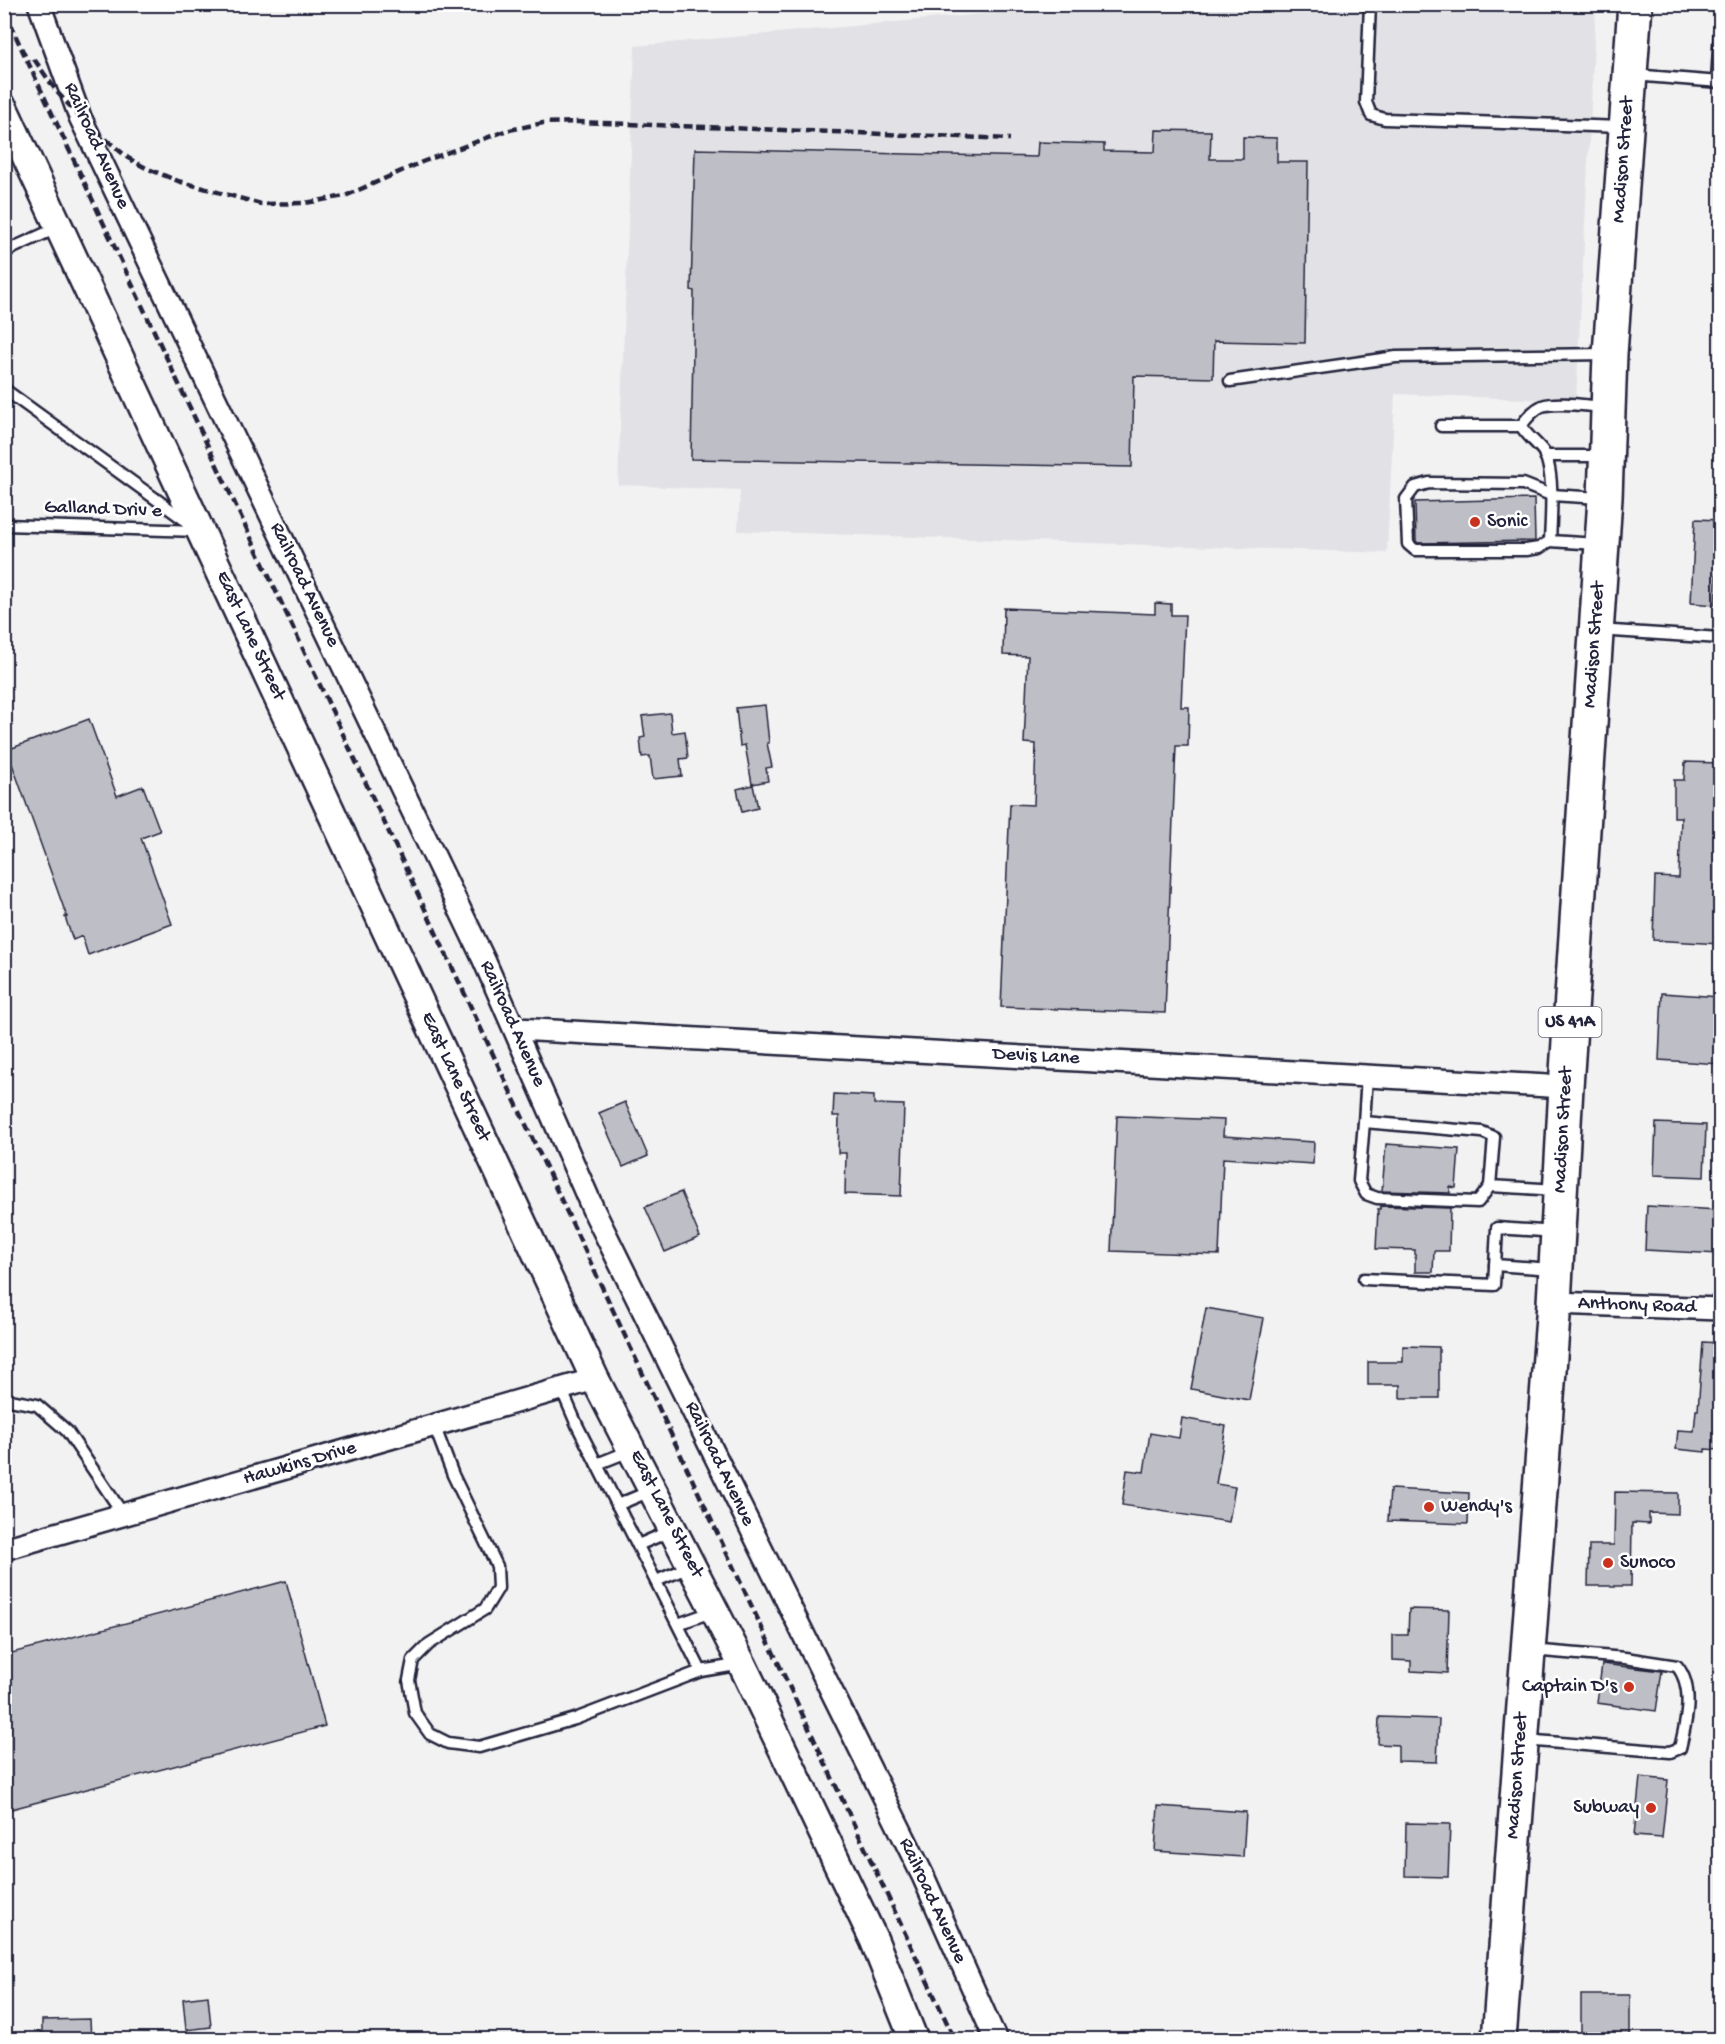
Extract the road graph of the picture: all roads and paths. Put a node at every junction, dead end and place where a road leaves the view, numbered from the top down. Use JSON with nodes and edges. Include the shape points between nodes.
{"nodes":[{"id":1,"x":39,"y":4,"type":"edge"},
{"id":2,"x":1370,"y":4,"type":"edge"},
{"id":3,"x":1635,"y":4,"type":"edge"},
{"id":4,"x":1720,"y":31,"type":"edge"},
{"id":5,"x":1630,"y":75,"type":"junction"},
{"id":6,"x":1719,"y":82,"type":"edge"},
{"id":7,"x":4,"y":109,"type":"edge"},
{"id":8,"x":1626,"y":127,"type":"junction"},
{"id":9,"x":59,"y":227,"type":"junction"},
{"id":10,"x":4,"y":252,"type":"edge"},
{"id":11,"x":1610,"y":354,"type":"junction"},
{"id":12,"x":1230,"y":381,"type":"dead end"},
{"id":13,"x":4,"y":389,"type":"edge"},
{"id":14,"x":1608,"y":408,"type":"junction"},
{"id":15,"x":1441,"y":426,"type":"dead end"},
{"id":16,"x":1521,"y":426,"type":"junction"},
{"id":17,"x":1545,"y":456,"type":"junction"},
{"id":18,"x":1606,"y":456,"type":"junction"},
{"id":19,"x":1551,"y":495,"type":"junction"},
{"id":20,"x":1605,"y":498,"type":"junction"},
{"id":21,"x":4,"y":525,"type":"edge"},
{"id":22,"x":201,"y":531,"type":"junction"},
{"id":23,"x":1550,"y":541,"type":"junction"},
{"id":24,"x":1602,"y":544,"type":"junction"},
{"id":25,"x":1596,"y":630,"type":"junction"},
{"id":26,"x":1720,"y":638,"type":"edge"},
{"id":27,"x":519,"y":1039,"type":"junction"},
{"id":28,"x":1367,"y":1076,"type":"junction"},
{"id":29,"x":1566,"y":1087,"type":"junction"},
{"id":30,"x":1364,"y":1122,"type":"junction"},
{"id":31,"x":1490,"y":1186,"type":"junction"},
{"id":32,"x":1560,"y":1190,"type":"junction"},
{"id":33,"x":1558,"y":1232,"type":"junction"},
{"id":34,"x":1495,"y":1265,"type":"junction"},
{"id":35,"x":1556,"y":1269,"type":"junction"},
{"id":36,"x":1364,"y":1280,"type":"dead end"},
{"id":37,"x":1554,"y":1303,"type":"junction"},
{"id":38,"x":1720,"y":1310,"type":"edge"},
{"id":39,"x":595,"y":1378,"type":"junction"},
{"id":40,"x":561,"y":1388,"type":"junction"},
{"id":41,"x":4,"y":1399,"type":"edge"},
{"id":42,"x":434,"y":1425,"type":"junction"},
{"id":43,"x":632,"y":1450,"type":"junction"},
{"id":44,"x":597,"y":1464,"type":"junction"},
{"id":45,"x":653,"y":1490,"type":"junction"},
{"id":46,"x":617,"y":1505,"type":"junction"},
{"id":47,"x":123,"y":1514,"type":"junction"},
{"id":48,"x":673,"y":1529,"type":"junction"},
{"id":49,"x":638,"y":1545,"type":"junction"},
{"id":50,"x":4,"y":1549,"type":"edge"},
{"id":51,"x":692,"y":1566,"type":"junction"},
{"id":52,"x":656,"y":1581,"type":"junction"},
{"id":53,"x":716,"y":1611,"type":"junction"},
{"id":54,"x":678,"y":1624,"type":"junction"},
{"id":55,"x":1528,"y":1650,"type":"junction"},
{"id":56,"x":742,"y":1664,"type":"junction"},
{"id":57,"x":701,"y":1671,"type":"junction"},
{"id":58,"x":1521,"y":1739,"type":"junction"},
{"id":59,"x":914,"y":2040,"type":"edge"},
{"id":60,"x":996,"y":2040,"type":"edge"},
{"id":61,"x":1499,"y":2040,"type":"edge"}],
"edges":[{"from":1,"to":27,"type":"street","name":"Railroad Avenue","via":[[80,117]]},
{"from":2,"to":8,"type":"lane","via":[[1366,102],[1371,115],[1384,119]]},
{"from":3,"to":5,"type":"main road","name":"Madison Street","number":"US 41A"},
{"from":4,"to":6,"type":"lane"},
{"from":5,"to":6,"type":"lane"},
{"from":5,"to":8,"type":"main road","name":"Madison Street","number":"US 41A"},
{"from":7,"to":9,"type":"street","name":"East Lane Street"},
{"from":8,"to":11,"type":"main road","name":"Madison Street","number":"US 41A"},
{"from":9,"to":10,"type":"lane"},
{"from":9,"to":22,"type":"street","name":"East Lane Street"},
{"from":11,"to":12,"type":"lane","via":[[1396,357]]},
{"from":11,"to":14,"type":"main road","name":"Madison Street","number":"US 41A"},
{"from":13,"to":22,"type":"lane"},
{"from":14,"to":16,"type":"lane","via":[[1543,406]]},
{"from":14,"to":18,"type":"main road","name":"Madison Street","number":"US 41A"},
{"from":15,"to":16,"type":"lane"},
{"from":16,"to":17,"type":"lane"},
{"from":17,"to":18,"type":"lane"},
{"from":17,"to":19,"type":"lane"},
{"from":18,"to":20,"type":"main road","name":"Madison Street","number":"US 41A"},
{"from":19,"to":20,"type":"lane"},
{"from":19,"to":23,"type":"lane"},
{"from":19,"to":23,"type":"lane","via":[[1523,484],[1430,483],[1415,487],[1406,499],[1408,544],[1415,550],[1526,550]]},
{"from":20,"to":24,"type":"main road","name":"Madison Street","number":"US 41A"},
{"from":21,"to":22,"type":"lane","name":"Galland Driv e"},
{"from":22,"to":39,"type":"street","name":"East Lane Street"},
{"from":23,"to":24,"type":"lane"},
{"from":24,"to":25,"type":"main road","name":"Madison Street","number":"US 41A"},
{"from":25,"to":26,"type":"lane"},
{"from":25,"to":29,"type":"main road","name":"Madison Street","number":"US 41A"},
{"from":27,"to":28,"type":"street","name":"Devis Lane","via":[[517,1029]]},
{"from":27,"to":60,"type":"street","name":"Railroad Avenue","via":[[593,1209],[922,1876]]},
{"from":28,"to":29,"type":"street","name":"Devis Lane"},
{"from":28,"to":30,"type":"lane"},
{"from":29,"to":32,"type":"main road","name":"Madison Street","number":"US 41A"},
{"from":30,"to":31,"type":"lane","via":[[1482,1132],[1494,1137]]},
{"from":30,"to":31,"type":"lane","via":[[1359,1181],[1366,1194],[1377,1198],[1478,1202]]},
{"from":31,"to":32,"type":"lane"},
{"from":32,"to":33,"type":"main road","name":"Madison Street","number":"US 41A"},
{"from":33,"to":34,"type":"lane","via":[[1497,1228]]},
{"from":33,"to":35,"type":"main road","name":"Madison Street","number":"US 41A"},
{"from":34,"to":35,"type":"lane"},
{"from":34,"to":36,"type":"lane","via":[[1494,1285]]},
{"from":35,"to":37,"type":"main road","name":"Madison Street","number":"US 41A"},
{"from":37,"to":38,"type":"street","name":"Anthony Road"},
{"from":37,"to":55,"type":"main road","name":"Madison Street","number":"US 41A"},
{"from":39,"to":40,"type":"street","name":"Hawkins Drive"},
{"from":39,"to":43,"type":"street","name":"East Lane Street"},
{"from":40,"to":42,"type":"street","name":"Hawkins Drive"},
{"from":40,"to":44,"type":"lane"},
{"from":41,"to":47,"type":"lane","via":[[37,1405],[67,1431]]},
{"from":42,"to":47,"type":"street","name":"Hawkins Drive"},
{"from":42,"to":57,"type":"lane","via":[[453,1475],[497,1566],[498,1588],[486,1608],[429,1644],[413,1660],[410,1680],[415,1713],[430,1734],[447,1743],[479,1747],[575,1719]]},
{"from":43,"to":44,"type":"lane"},
{"from":43,"to":45,"type":"street","name":"East Lane Street"},
{"from":44,"to":46,"type":"lane"},
{"from":45,"to":46,"type":"lane"},
{"from":45,"to":48,"type":"street","name":"East Lane Street"},
{"from":46,"to":49,"type":"lane"},
{"from":47,"to":50,"type":"street","name":"Hawkins Drive"},
{"from":48,"to":49,"type":"lane"},
{"from":48,"to":51,"type":"street","name":"East Lane Street"},
{"from":49,"to":52,"type":"lane"},
{"from":51,"to":52,"type":"lane"},
{"from":51,"to":53,"type":"street","name":"East Lane Street"},
{"from":52,"to":54,"type":"lane"},
{"from":53,"to":54,"type":"lane"},
{"from":53,"to":56,"type":"street","name":"East Lane Street"},
{"from":54,"to":57,"type":"lane"},
{"from":55,"to":58,"type":"main road","name":"Madison Street","number":"US 41A"},
{"from":55,"to":58,"type":"lane","via":[[1677,1666],[1683,1673],[1687,1692],[1686,1722],[1680,1748],[1670,1752]]},
{"from":56,"to":57,"type":"lane"},
{"from":56,"to":59,"type":"street","name":"East Lane Street","via":[[874,1940]]},
{"from":58,"to":61,"type":"main road","name":"Madison Street","number":"US 41A"}]}
